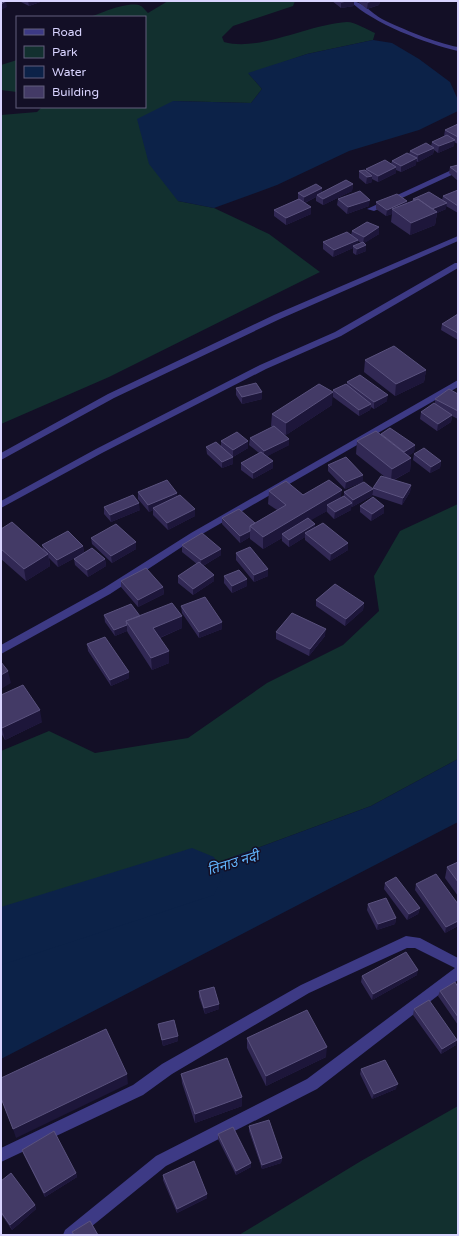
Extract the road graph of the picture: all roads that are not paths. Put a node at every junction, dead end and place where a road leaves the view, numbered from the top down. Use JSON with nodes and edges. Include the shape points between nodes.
{"nodes":[{"id":1,"x":353,"y":1,"type":"edge"},
{"id":2,"x":458,"y":49,"type":"edge"},
{"id":3,"x":458,"y":169,"type":"edge"},
{"id":4,"x":372,"y":209,"type":"dead end"},
{"id":5,"x":458,"y":238,"type":"edge"},
{"id":6,"x":458,"y":265,"type":"edge"},
{"id":7,"x":458,"y":384,"type":"edge"},
{"id":8,"x":1,"y":457,"type":"edge"},
{"id":9,"x":1,"y":506,"type":"edge"},
{"id":10,"x":1,"y":650,"type":"edge"},
{"id":11,"x":458,"y":964,"type":"edge"},
{"id":12,"x":458,"y":973,"type":"edge"},
{"id":13,"x":1,"y":1155,"type":"edge"},
{"id":14,"x":70,"y":1235,"type":"edge"}],
"edges":[{"from":1,"to":2,"type":"street","via":[[379,20],[444,46]]},
{"from":3,"to":4,"type":"street"},
{"from":5,"to":8,"type":"street","via":[[277,317],[111,396]]},
{"from":6,"to":9,"type":"street","via":[[338,334],[263,367],[99,451]]},
{"from":7,"to":10,"type":"street","via":[[194,535],[107,591]]},
{"from":11,"to":13,"type":"street","via":[[416,942],[406,942],[305,989],[167,1069],[138,1090]]},
{"from":12,"to":14,"type":"street","via":[[312,1084],[161,1161]]}]}
